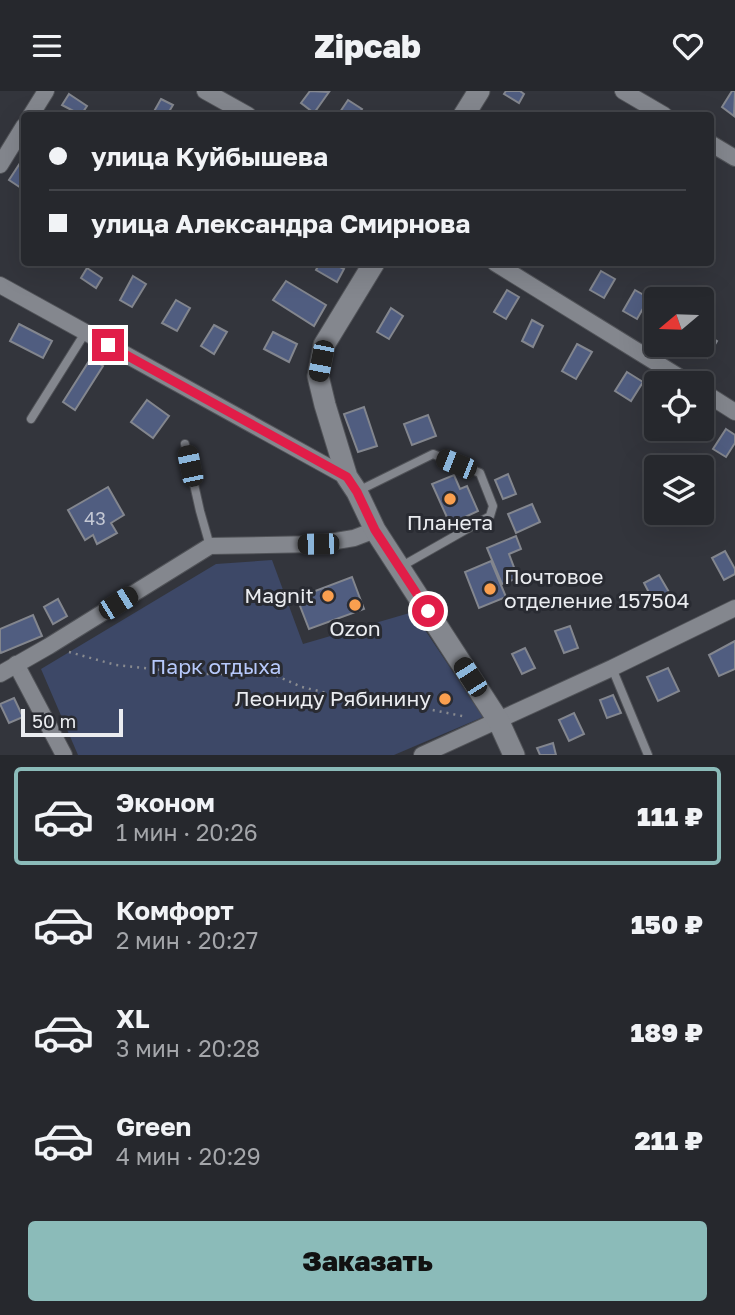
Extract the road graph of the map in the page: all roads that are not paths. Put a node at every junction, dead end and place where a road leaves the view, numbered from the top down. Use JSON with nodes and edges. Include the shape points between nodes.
{"nodes":[{"id":1,"x":46,"y":91,"type":"edge"},
{"id":2,"x":205,"y":91,"type":"edge"},
{"id":3,"x":479,"y":91,"type":"edge"},
{"id":4,"x":623,"y":91,"type":"edge"},
{"id":5,"x":33,"y":112,"type":"edge"},
{"id":6,"x":243,"y":112,"type":"edge"},
{"id":7,"x":466,"y":112,"type":"edge"},
{"id":8,"x":659,"y":112,"type":"edge"},
{"id":9,"x":21,"y":131,"type":"edge"},
{"id":10,"x":714,"y":145,"type":"edge"},
{"id":11,"x":735,"y":157,"type":"edge"},
{"id":12,"x":0,"y":165,"type":"edge"},
{"id":13,"x":372,"y":266,"type":"edge"},
{"id":14,"x":500,"y":266,"type":"edge"},
{"id":15,"x":0,"y":285,"type":"edge"},
{"id":16,"x":85,"y":333,"type":"junction"},
{"id":17,"x":670,"y":371,"type":"edge"},
{"id":18,"x":714,"y":399,"type":"edge"},
{"id":19,"x":735,"y":412,"type":"edge"},
{"id":20,"x":31,"y":419,"type":"dead end"},
{"id":21,"x":185,"y":444,"type":"dead end"},
{"id":22,"x":352,"y":484,"type":"junction"},
{"id":23,"x":375,"y":530,"type":"junction"},
{"id":24,"x":210,"y":546,"type":"junction"},
{"id":25,"x":400,"y":568,"type":"junction"},
{"id":26,"x":735,"y":608,"type":"edge"},
{"id":27,"x":16,"y":664,"type":"junction"},
{"id":28,"x":612,"y":669,"type":"junction"},
{"id":29,"x":0,"y":674,"type":"edge"},
{"id":30,"x":498,"y":720,"type":"junction"},
{"id":31,"x":64,"y":755,"type":"edge"},
{"id":32,"x":422,"y":755,"type":"edge"},
{"id":33,"x":514,"y":755,"type":"edge"},
{"id":34,"x":649,"y":755,"type":"edge"}],
"edges":[{"from":1,"to":5,"type":"street"},
{"from":2,"to":6,"type":"street"},
{"from":3,"to":7,"type":"street"},
{"from":4,"to":8,"type":"street"},
{"from":9,"to":12,"type":"street"},
{"from":10,"to":11,"type":"street"},
{"from":13,"to":22,"type":"street","via":[[324,345],[318,376]]},
{"from":14,"to":17,"type":"street"},
{"from":15,"to":16,"type":"street"},
{"from":16,"to":20,"type":"lane"},
{"from":16,"to":22,"type":"street"},
{"from":18,"to":19,"type":"street"},
{"from":21,"to":24,"type":"lane"},
{"from":22,"to":23,"type":"street"},
{"from":22,"to":25,"type":"lane","via":[[433,454],[480,473],[493,506],[490,516]]},
{"from":23,"to":24,"type":"street","via":[[318,544]]},
{"from":23,"to":25,"type":"street"},
{"from":24,"to":27,"type":"street"},
{"from":25,"to":30,"type":"street"},
{"from":26,"to":28,"type":"street"},
{"from":27,"to":29,"type":"street"},
{"from":27,"to":31,"type":"street"},
{"from":28,"to":30,"type":"street"},
{"from":28,"to":34,"type":"lane"},
{"from":30,"to":32,"type":"street"},
{"from":30,"to":33,"type":"street"}]}
